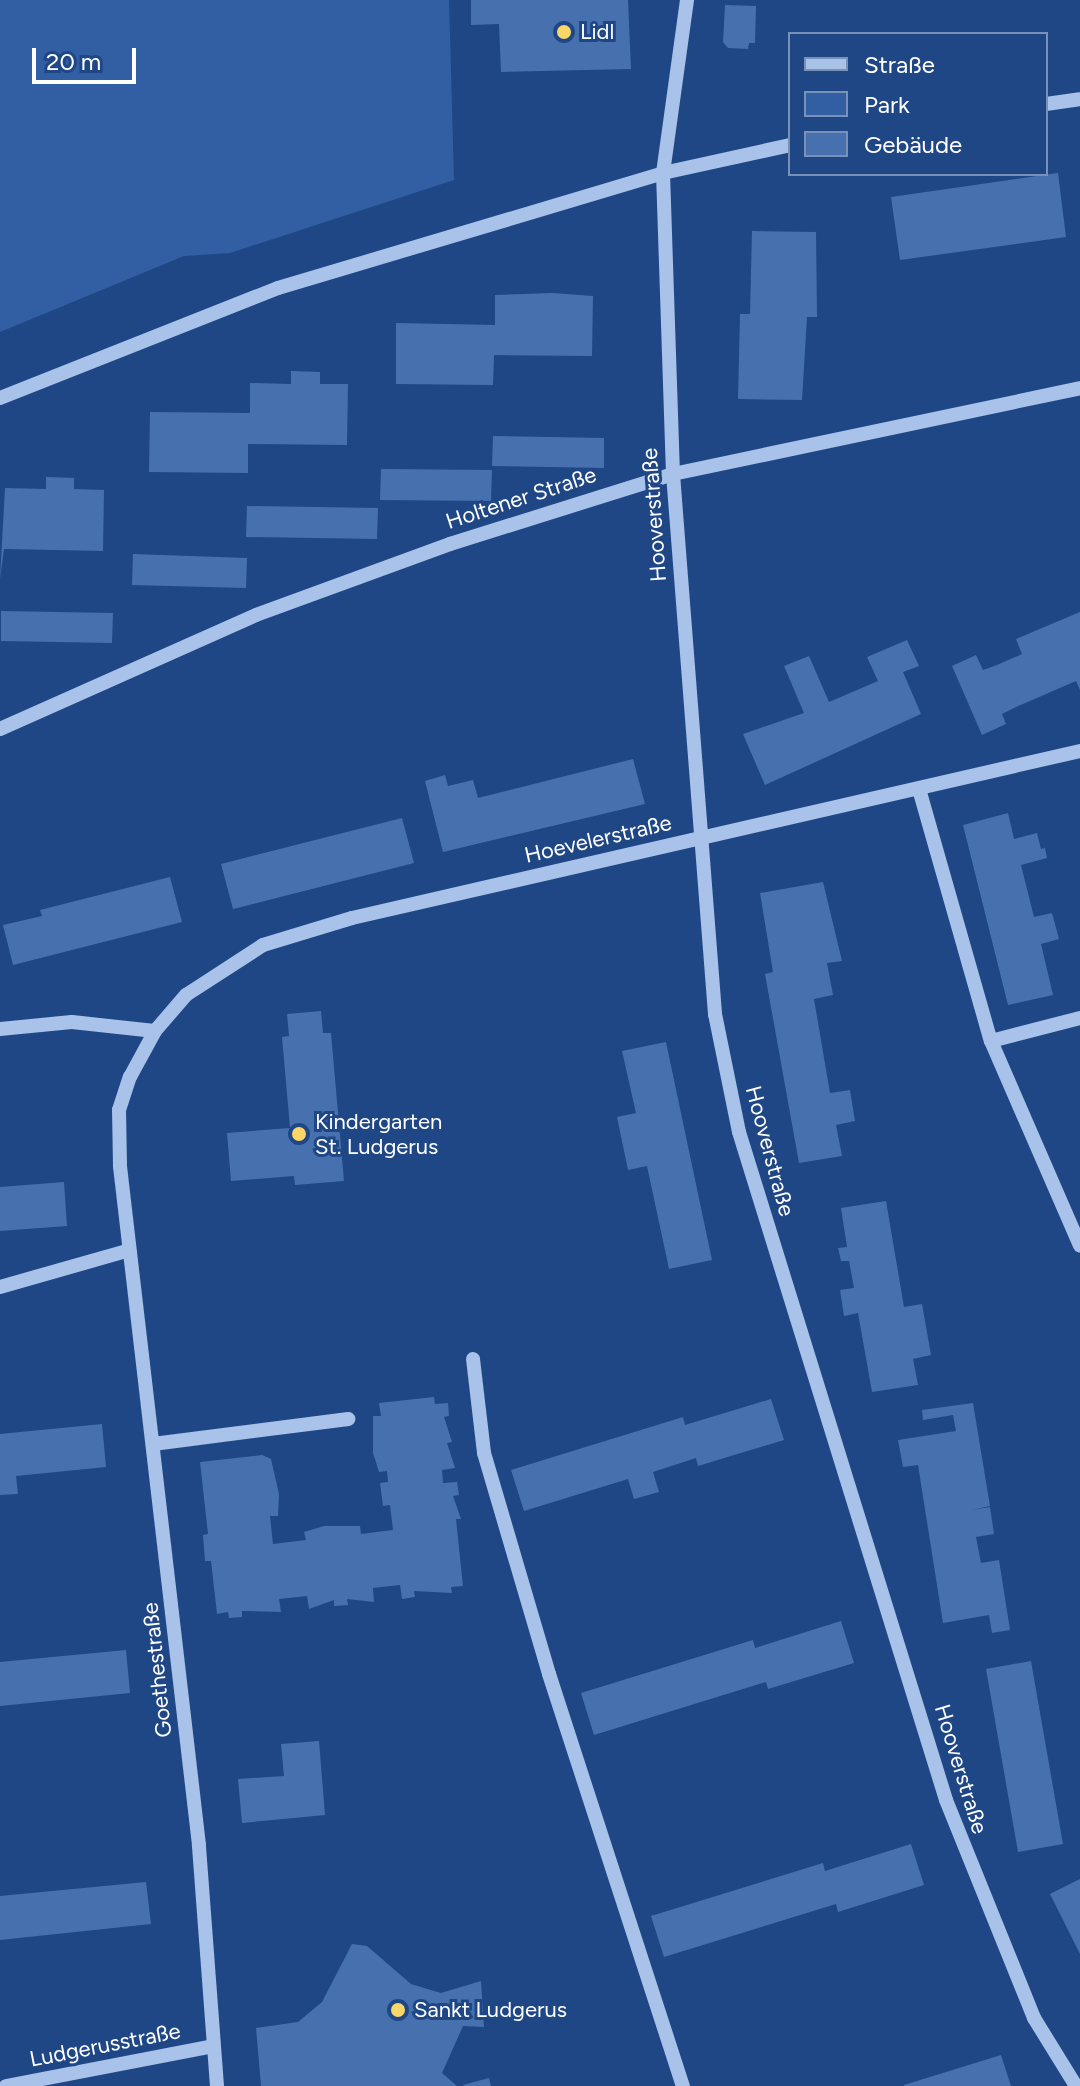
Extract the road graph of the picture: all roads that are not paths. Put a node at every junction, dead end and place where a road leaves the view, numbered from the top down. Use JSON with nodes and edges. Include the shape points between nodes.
{"nodes":[{"id":1,"x":687,"y":0,"type":"edge"},
{"id":2,"x":1080,"y":99,"type":"edge"},
{"id":3,"x":1048,"y":104,"type":"edge"},
{"id":4,"x":788,"y":145,"type":"edge"},
{"id":5,"x":663,"y":173,"type":"junction"},
{"id":6,"x":1080,"y":388,"type":"edge"},
{"id":7,"x":0,"y":398,"type":"edge"},
{"id":8,"x":673,"y":474,"type":"junction"},
{"id":9,"x":0,"y":729,"type":"edge"},
{"id":10,"x":1080,"y":751,"type":"edge"},
{"id":11,"x":919,"y":789,"type":"junction"},
{"id":12,"x":699,"y":838,"type":"junction"},
{"id":13,"x":1080,"y":1018,"type":"edge"},
{"id":14,"x":0,"y":1029,"type":"edge"},
{"id":15,"x":155,"y":1031,"type":"junction"},
{"id":16,"x":991,"y":1041,"type":"junction"},
{"id":17,"x":1079,"y":1242,"type":"edge"},
{"id":18,"x":126,"y":1251,"type":"junction"},
{"id":19,"x":0,"y":1287,"type":"edge"},
{"id":20,"x":473,"y":1359,"type":"dead end"},
{"id":21,"x":348,"y":1419,"type":"dead end"},
{"id":22,"x":153,"y":1444,"type":"junction"},
{"id":23,"x":213,"y":2046,"type":"junction"},
{"id":24,"x":6,"y":2086,"type":"edge"},
{"id":25,"x":217,"y":2086,"type":"edge"},
{"id":26,"x":683,"y":2086,"type":"edge"},
{"id":27,"x":1076,"y":2086,"type":"edge"}],
"edges":[{"from":1,"to":5,"type":"street"},
{"from":2,"to":3,"type":"street"},
{"from":4,"to":5,"type":"street"},
{"from":5,"to":7,"type":"street","via":[[278,288]]},
{"from":5,"to":8,"type":"street","name":"Hooverstraße"},
{"from":6,"to":8,"type":"street","name":"Holtener Straße"},
{"from":8,"to":9,"type":"street","name":"Holtener Straße","via":[[450,544],[256,615]]},
{"from":8,"to":12,"type":"street","name":"Hooverstraße"},
{"from":10,"to":11,"type":"street","name":"Hoevelerstraße"},
{"from":11,"to":12,"type":"street","name":"Hoevelerstraße"},
{"from":11,"to":16,"type":"street"},
{"from":12,"to":15,"type":"street","name":"Hoevelerstraße","via":[[352,918],[263,945],[186,995]]},
{"from":12,"to":27,"type":"street","name":"Hooverstraße","via":[[715,1014],[739,1132],[779,1268],[975,1884],[1034,2018]]},
{"from":13,"to":16,"type":"street"},
{"from":14,"to":15,"type":"street","via":[[72,1022]]},
{"from":15,"to":18,"type":"street","name":"Hoevelerstraße","via":[[119,1110]]},
{"from":16,"to":17,"type":"street"},
{"from":18,"to":19,"type":"street"},
{"from":18,"to":22,"type":"street","name":"Goethestraße"},
{"from":20,"to":26,"type":"street","via":[[488,1468]]},
{"from":21,"to":22,"type":"street"},
{"from":22,"to":23,"type":"street","name":"Goethestraße","via":[[199,1845]]},
{"from":23,"to":24,"type":"street","name":"Ludgerusstraße"},
{"from":23,"to":25,"type":"street","name":"Goethestraße"}]}
